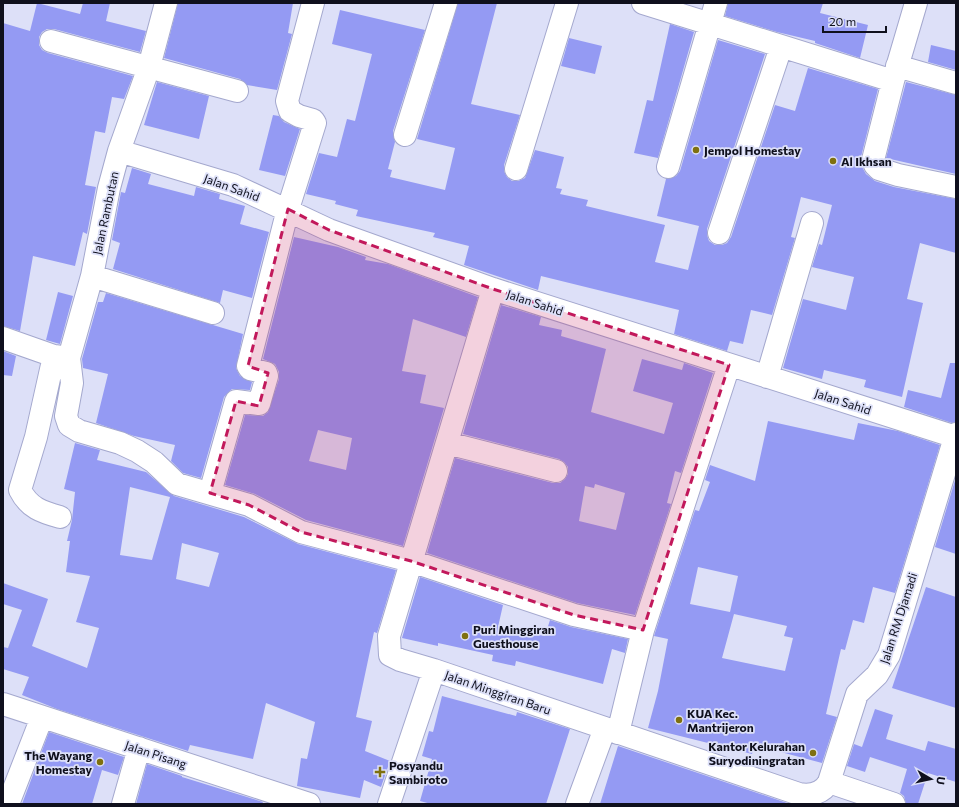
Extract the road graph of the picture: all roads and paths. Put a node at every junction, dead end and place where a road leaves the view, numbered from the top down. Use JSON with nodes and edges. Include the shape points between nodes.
{"nodes":[{"id":1,"x":166,"y":3,"type":"edge"},
{"id":2,"x":313,"y":3,"type":"edge"},
{"id":3,"x":446,"y":3,"type":"edge"},
{"id":4,"x":567,"y":3,"type":"edge"},
{"id":5,"x":643,"y":3,"type":"edge"},
{"id":6,"x":916,"y":3,"type":"edge"},
{"id":7,"x":713,"y":13,"type":"edge"},
{"id":8,"x":51,"y":41,"type":"dead end"},
{"id":9,"x":781,"y":47,"type":"junction"},
{"id":10,"x":149,"y":67,"type":"junction"},
{"id":11,"x":895,"y":74,"type":"junction"},
{"id":12,"x":956,"y":83,"type":"edge"},
{"id":13,"x":237,"y":91,"type":"dead end"},
{"id":14,"x":405,"y":135,"type":"dead end"},
{"id":15,"x":119,"y":151,"type":"junction"},
{"id":16,"x":668,"y":167,"type":"dead end"},
{"id":17,"x":516,"y":169,"type":"dead end"},
{"id":18,"x":956,"y":187,"type":"edge"},
{"id":19,"x":288,"y":210,"type":"junction"},
{"id":20,"x":812,"y":223,"type":"dead end"},
{"id":21,"x":719,"y":233,"type":"dead end"},
{"id":22,"x":92,"y":276,"type":"junction"},
{"id":23,"x":493,"y":289,"type":"junction"},
{"id":24,"x":213,"y":313,"type":"dead end"},
{"id":25,"x":3,"y":338,"type":"edge"},
{"id":26,"x":61,"y":357,"type":"junction"},
{"id":27,"x":729,"y":365,"type":"junction"},
{"id":28,"x":767,"y":377,"type":"junction"},
{"id":29,"x":956,"y":436,"type":"edge"},
{"id":30,"x":447,"y":443,"type":"junction"},
{"id":31,"x":556,"y":471,"type":"dead end"},
{"id":32,"x":210,"y":493,"type":"junction"},
{"id":33,"x":60,"y":517,"type":"dead end"},
{"id":34,"x":411,"y":561,"type":"junction"},
{"id":35,"x":643,"y":630,"type":"junction"},
{"id":36,"x":434,"y":670,"type":"junction"},
{"id":37,"x":3,"y":704,"type":"edge"},
{"id":38,"x":42,"y":717,"type":"junction"},
{"id":39,"x":612,"y":730,"type":"junction"},
{"id":40,"x":139,"y":748,"type":"junction"},
{"id":41,"x":829,"y":782,"type":"junction"},
{"id":42,"x":798,"y":799,"type":"edge"},
{"id":43,"x":8,"y":804,"type":"edge"},
{"id":44,"x":123,"y":804,"type":"edge"},
{"id":45,"x":309,"y":804,"type":"edge"},
{"id":46,"x":389,"y":804,"type":"edge"},
{"id":47,"x":577,"y":804,"type":"edge"},
{"id":48,"x":894,"y":804,"type":"edge"}],
"edges":[{"from":1,"to":10,"type":"street","name":"Jalan Rambutan"},
{"from":2,"to":19,"type":"street","via":[[287,101],[290,111],[315,123]]},
{"from":3,"to":14,"type":"street"},
{"from":4,"to":17,"type":"street"},
{"from":5,"to":7,"type":"street"},
{"from":6,"to":11,"type":"street"},
{"from":7,"to":9,"type":"street"},
{"from":7,"to":16,"type":"street"},
{"from":8,"to":10,"type":"street"},
{"from":9,"to":11,"type":"street"},
{"from":9,"to":21,"type":"street"},
{"from":10,"to":13,"type":"street"},
{"from":10,"to":15,"type":"street","name":"Jalan Rambutan"},
{"from":11,"to":12,"type":"street"},
{"from":11,"to":18,"type":"street","via":[[874,153],[875,165],[879,169],[898,175]]},
{"from":15,"to":19,"type":"street","name":"Jalan Sahid","via":[[233,185]]},
{"from":15,"to":22,"type":"street","name":"Jalan Rambutan"},
{"from":19,"to":23,"type":"street","name":"Jalan Sahid","via":[[330,230]]},
{"from":19,"to":32,"type":"street","via":[[248,366],[266,373],[267,376],[259,404],[236,401]]},
{"from":20,"to":28,"type":"street"},
{"from":22,"to":24,"type":"street"},
{"from":22,"to":26,"type":"street","name":"Jalan Rambutan"},
{"from":23,"to":27,"type":"street","name":"Jalan Sahid"},
{"from":23,"to":30,"type":"street"},
{"from":25,"to":26,"type":"street"},
{"from":26,"to":32,"type":"street","via":[[72,383],[66,416],[69,425],[79,431],[120,443],[137,451],[154,462],[177,484]]},
{"from":26,"to":33,"type":"street","name":"Jalan Rambutan","via":[[20,490],[26,501],[43,512]]},
{"from":27,"to":28,"type":"street","name":"Jalan Sahid"},
{"from":27,"to":35,"type":"street"},
{"from":28,"to":29,"type":"street","name":"Jalan Sahid"},
{"from":29,"to":41,"type":"street","name":"Jalan RM Djamadi","via":[[889,655],[877,675],[857,694]]},
{"from":30,"to":31,"type":"street"},
{"from":30,"to":34,"type":"street"},
{"from":32,"to":34,"type":"street","via":[[249,505],[302,532]]},
{"from":34,"to":35,"type":"street","via":[[574,614]]},
{"from":34,"to":36,"type":"street","via":[[389,636],[390,654],[400,660]]},
{"from":35,"to":39,"type":"street"},
{"from":36,"to":39,"type":"street","name":"Jalan Minggiran Baru"},
{"from":36,"to":46,"type":"street","name":"Jalan Minggiran Baru"},
{"from":37,"to":38,"type":"street","name":"Jalan Pisang"},
{"from":38,"to":40,"type":"street","name":"Jalan Pisang"},
{"from":38,"to":43,"type":"street"},
{"from":39,"to":42,"type":"street","name":"Jalan Minggiran Baru"},
{"from":39,"to":47,"type":"street"},
{"from":40,"to":44,"type":"street"},
{"from":40,"to":45,"type":"street","name":"Jalan Pisang"},
{"from":41,"to":42,"type":"street","via":[[823,790]]},
{"from":41,"to":48,"type":"street"}]}
